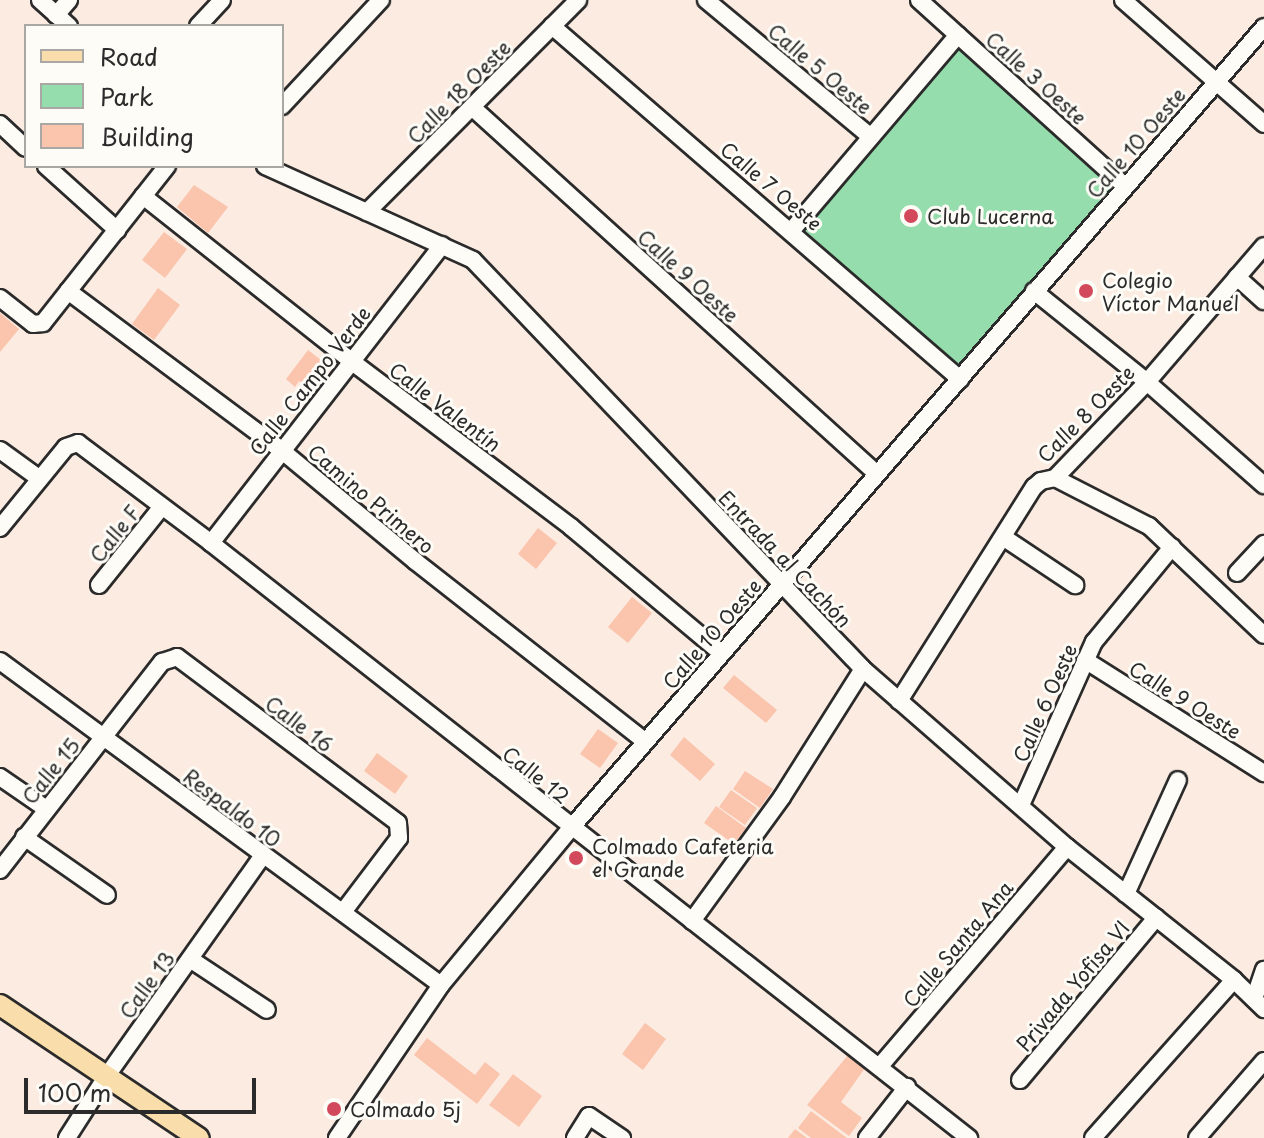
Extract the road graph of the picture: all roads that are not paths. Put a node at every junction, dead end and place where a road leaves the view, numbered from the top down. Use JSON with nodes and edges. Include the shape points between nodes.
{"nodes":[{"id":1,"x":40,"y":0,"type":"edge"},
{"id":2,"x":69,"y":0,"type":"edge"},
{"id":3,"x":222,"y":0,"type":"edge"},
{"id":4,"x":381,"y":0,"type":"edge"},
{"id":5,"x":578,"y":0,"type":"edge"},
{"id":6,"x":706,"y":0,"type":"edge"},
{"id":7,"x":919,"y":0,"type":"edge"},
{"id":8,"x":1123,"y":0,"type":"edge"},
{"id":9,"x":63,"y":21,"type":"edge"},
{"id":10,"x":200,"y":24,"type":"edge"},
{"id":11,"x":552,"y":26,"type":"junction"},
{"id":12,"x":1264,"y":27,"type":"edge"},
{"id":13,"x":958,"y":35,"type":"junction"},
{"id":14,"x":1215,"y":82,"type":"junction"},
{"id":15,"x":284,"y":104,"type":"edge"},
{"id":16,"x":473,"y":108,"type":"junction"},
{"id":17,"x":0,"y":124,"type":"edge"},
{"id":18,"x":1264,"y":124,"type":"edge"},
{"id":19,"x":871,"y":137,"type":"junction"},
{"id":20,"x":24,"y":146,"type":"edge"},
{"id":21,"x":48,"y":168,"type":"edge"},
{"id":22,"x":165,"y":168,"type":"edge"},
{"id":23,"x":269,"y":168,"type":"edge"},
{"id":24,"x":1125,"y":186,"type":"junction"},
{"id":25,"x":143,"y":196,"type":"junction"},
{"id":26,"x":367,"y":212,"type":"junction"},
{"id":27,"x":117,"y":230,"type":"junction"},
{"id":28,"x":792,"y":230,"type":"junction"},
{"id":29,"x":442,"y":245,"type":"junction"},
{"id":30,"x":1264,"y":246,"type":"edge"},
{"id":31,"x":1237,"y":277,"type":"junction"},
{"id":32,"x":68,"y":291,"type":"junction"},
{"id":33,"x":1034,"y":291,"type":"junction"},
{"id":34,"x":0,"y":298,"type":"edge"},
{"id":35,"x":1264,"y":301,"type":"edge"},
{"id":36,"x":351,"y":361,"type":"junction"},
{"id":37,"x":960,"y":379,"type":"junction"},
{"id":38,"x":1147,"y":382,"type":"junction"},
{"id":39,"x":0,"y":450,"type":"edge"},
{"id":40,"x":281,"y":450,"type":"junction"},
{"id":41,"x":877,"y":474,"type":"junction"},
{"id":42,"x":1055,"y":478,"type":"junction"},
{"id":43,"x":40,"y":479,"type":"junction"},
{"id":44,"x":1264,"y":485,"type":"edge"},
{"id":45,"x":161,"y":508,"type":"junction"},
{"id":46,"x":0,"y":528,"type":"edge"},
{"id":47,"x":1003,"y":537,"type":"junction"},
{"id":48,"x":211,"y":543,"type":"junction"},
{"id":49,"x":1264,"y":544,"type":"edge"},
{"id":50,"x":1172,"y":547,"type":"junction"},
{"id":51,"x":1237,"y":573,"type":"dead end"},
{"id":52,"x":780,"y":584,"type":"junction"},
{"id":53,"x":99,"y":585,"type":"dead end"},
{"id":54,"x":1075,"y":585,"type":"dead end"},
{"id":55,"x":1264,"y":635,"type":"edge"},
{"id":56,"x":721,"y":653,"type":"junction"},
{"id":57,"x":1085,"y":660,"type":"junction"},
{"id":58,"x":0,"y":661,"type":"edge"},
{"id":59,"x":863,"y":669,"type":"junction"},
{"id":60,"x":899,"y":701,"type":"junction"},
{"id":61,"x":105,"y":737,"type":"junction"},
{"id":62,"x":646,"y":742,"type":"junction"},
{"id":63,"x":1264,"y":773,"type":"edge"},
{"id":64,"x":0,"y":777,"type":"edge"},
{"id":65,"x":1178,"y":780,"type":"dead end"},
{"id":66,"x":1021,"y":805,"type":"junction"},
{"id":67,"x":45,"y":808,"type":"junction"},
{"id":68,"x":571,"y":828,"type":"junction"},
{"id":69,"x":24,"y":837,"type":"junction"},
{"id":70,"x":1067,"y":847,"type":"junction"},
{"id":71,"x":262,"y":857,"type":"junction"},
{"id":72,"x":0,"y":870,"type":"edge"},
{"id":73,"x":1126,"y":894,"type":"junction"},
{"id":74,"x":107,"y":895,"type":"dead end"},
{"id":75,"x":343,"y":912,"type":"junction"},
{"id":76,"x":1156,"y":918,"type":"junction"},
{"id":77,"x":692,"y":921,"type":"junction"},
{"id":78,"x":190,"y":959,"type":"junction"},
{"id":79,"x":1264,"y":970,"type":"edge"},
{"id":80,"x":1234,"y":980,"type":"junction"},
{"id":81,"x":441,"y":985,"type":"junction"},
{"id":82,"x":1259,"y":1004,"type":"edge"},
{"id":83,"x":0,"y":1005,"type":"edge"},
{"id":84,"x":267,"y":1010,"type":"dead end"},
{"id":85,"x":1264,"y":1061,"type":"edge"},
{"id":86,"x":880,"y":1066,"type":"junction"},
{"id":87,"x":106,"y":1077,"type":"junction"},
{"id":88,"x":1020,"y":1080,"type":"dead end"},
{"id":89,"x":907,"y":1087,"type":"junction"},
{"id":90,"x":67,"y":1138,"type":"edge"},
{"id":91,"x":199,"y":1138,"type":"edge"},
{"id":92,"x":337,"y":1138,"type":"edge"},
{"id":93,"x":575,"y":1138,"type":"edge"},
{"id":94,"x":622,"y":1138,"type":"edge"},
{"id":95,"x":867,"y":1138,"type":"edge"},
{"id":96,"x":969,"y":1138,"type":"edge"},
{"id":97,"x":1093,"y":1138,"type":"edge"},
{"id":98,"x":1197,"y":1138,"type":"edge"}],
"edges":[{"from":1,"to":9,"type":"street"},
{"from":2,"to":9,"type":"street"},
{"from":3,"to":10,"type":"street"},
{"from":4,"to":15,"type":"street"},
{"from":5,"to":11,"type":"street","name":"Calle 18 Oeste"},
{"from":6,"to":19,"type":"street","name":"Calle 5 Oeste"},
{"from":7,"to":13,"type":"street","name":"Calle 3 Oeste"},
{"from":8,"to":14,"type":"street"},
{"from":11,"to":16,"type":"street","name":"Calle 18 Oeste"},
{"from":11,"to":28,"type":"street","name":"Calle 7 Oeste"},
{"from":12,"to":14,"type":"street","name":"Calle 10 Oeste"},
{"from":13,"to":19,"type":"street"},
{"from":13,"to":24,"type":"street","name":"Calle 3 Oeste"},
{"from":14,"to":18,"type":"street"},
{"from":14,"to":24,"type":"street","name":"Calle 10 Oeste"},
{"from":16,"to":26,"type":"street","name":"Calle 18 Oeste"},
{"from":16,"to":41,"type":"street","name":"Calle 9 Oeste"},
{"from":17,"to":20,"type":"street"},
{"from":19,"to":28,"type":"street"},
{"from":21,"to":27,"type":"street"},
{"from":22,"to":25,"type":"street"},
{"from":23,"to":26,"type":"street","name":"Entrada al Cachón"},
{"from":24,"to":33,"type":"street","name":"Calle 10 Oeste"},
{"from":25,"to":27,"type":"street"},
{"from":25,"to":36,"type":"street","name":"Calle Valentín"},
{"from":26,"to":29,"type":"street","name":"Entrada al Cachón"},
{"from":27,"to":32,"type":"street"},
{"from":28,"to":37,"type":"street","name":"Calle 7 Oeste"},
{"from":29,"to":36,"type":"street","name":"Calle Campo Verde"},
{"from":29,"to":52,"type":"street","name":"Entrada al Cachón","via":[[473,260]]},
{"from":30,"to":31,"type":"street","name":"Calle 8 Oeste"},
{"from":31,"to":35,"type":"street"},
{"from":31,"to":38,"type":"street","name":"Calle 8 Oeste"},
{"from":32,"to":34,"type":"street","via":[[43,323],[36,324]]},
{"from":32,"to":40,"type":"street","name":"Camino Primero"},
{"from":33,"to":37,"type":"street","name":"Calle 10 Oeste"},
{"from":33,"to":38,"type":"street"},
{"from":36,"to":40,"type":"street","name":"Calle Campo Verde"},
{"from":36,"to":56,"type":"street","name":"Calle Valentín","via":[[571,527]]},
{"from":37,"to":41,"type":"street","name":"Calle 10 Oeste"},
{"from":38,"to":42,"type":"street","name":"Calle 8 Oeste"},
{"from":38,"to":44,"type":"street"},
{"from":39,"to":43,"type":"street"},
{"from":40,"to":48,"type":"street","name":"Calle Campo Verde"},
{"from":40,"to":62,"type":"street","name":"Camino Primero"},
{"from":41,"to":52,"type":"street","name":"Calle 10 Oeste"},
{"from":42,"to":47,"type":"street","name":"Calle 8 Oeste","via":[[1034,487]]},
{"from":42,"to":50,"type":"street","via":[[1149,526]]},
{"from":43,"to":45,"type":"street","name":"Calle 12","via":[[66,447],[78,443]]},
{"from":43,"to":46,"type":"street"},
{"from":45,"to":48,"type":"street","name":"Calle 12"},
{"from":45,"to":53,"type":"street","name":"Calle F"},
{"from":47,"to":54,"type":"street"},
{"from":47,"to":60,"type":"street","name":"Calle 8 Oeste"},
{"from":48,"to":68,"type":"street","name":"Calle 12"},
{"from":49,"to":51,"type":"street"},
{"from":50,"to":55,"type":"street"},
{"from":50,"to":57,"type":"street","name":"Calle 6 Oeste"},
{"from":52,"to":56,"type":"street","name":"Calle 10 Oeste"},
{"from":52,"to":59,"type":"street","name":"Entrada al Cachón"},
{"from":56,"to":62,"type":"street","name":"Calle 10 Oeste"},
{"from":57,"to":63,"type":"street","name":"Calle 9 Oeste"},
{"from":57,"to":66,"type":"street","name":"Calle 6 Oeste"},
{"from":58,"to":61,"type":"street","name":"Respaldo 10"},
{"from":59,"to":60,"type":"street","name":"Entrada al Cachón"},
{"from":59,"to":77,"type":"street","via":[[782,797]]},
{"from":60,"to":66,"type":"street","name":"Entrada al Cachón"},
{"from":61,"to":67,"type":"street","name":"Calle 15"},
{"from":61,"to":71,"type":"street","name":"Respaldo 10"},
{"from":61,"to":75,"type":"street","name":"Calle 16","via":[[162,662],[177,657],[398,823],[399,838]]},
{"from":62,"to":68,"type":"street","name":"Calle 10 Oeste"},
{"from":64,"to":67,"type":"street"},
{"from":65,"to":73,"type":"street"},
{"from":66,"to":70,"type":"street","name":"Entrada al Cachón"},
{"from":67,"to":69,"type":"street","name":"Calle 15"},
{"from":68,"to":77,"type":"street","name":"Calle 12"},
{"from":68,"to":81,"type":"street","name":"Calle 10 Oeste"},
{"from":69,"to":72,"type":"street","name":"Calle 15"},
{"from":69,"to":74,"type":"street"},
{"from":70,"to":73,"type":"street","name":"Entrada al Cachón"},
{"from":70,"to":86,"type":"street","name":"Calle Santa Ana"},
{"from":71,"to":75,"type":"street","name":"Respaldo 10"},
{"from":71,"to":78,"type":"street","name":"Calle 13"},
{"from":73,"to":76,"type":"street","name":"Entrada al Cachón"},
{"from":75,"to":81,"type":"street","name":"Respaldo 10"},
{"from":76,"to":80,"type":"street","name":"Entrada al Cachón"},
{"from":76,"to":88,"type":"street","name":"Privada Yofisa VI"},
{"from":77,"to":86,"type":"street","name":"Calle 12"},
{"from":78,"to":84,"type":"street"},
{"from":78,"to":87,"type":"street","name":"Calle 13"},
{"from":79,"to":82,"type":"street"},
{"from":80,"to":82,"type":"street","name":"Entrada al Cachón"},
{"from":80,"to":97,"type":"street"},
{"from":81,"to":92,"type":"street","name":"Calle 10 Oeste"},
{"from":83,"to":87,"type":"main road"},
{"from":85,"to":98,"type":"street"},
{"from":86,"to":89,"type":"street","name":"Calle 12"},
{"from":87,"to":90,"type":"street","name":"Calle 13"},
{"from":87,"to":91,"type":"main road"},
{"from":89,"to":95,"type":"street"},
{"from":89,"to":96,"type":"street","name":"Calle 12"},
{"from":93,"to":94,"type":"street","via":[[589,1116]]}]}
